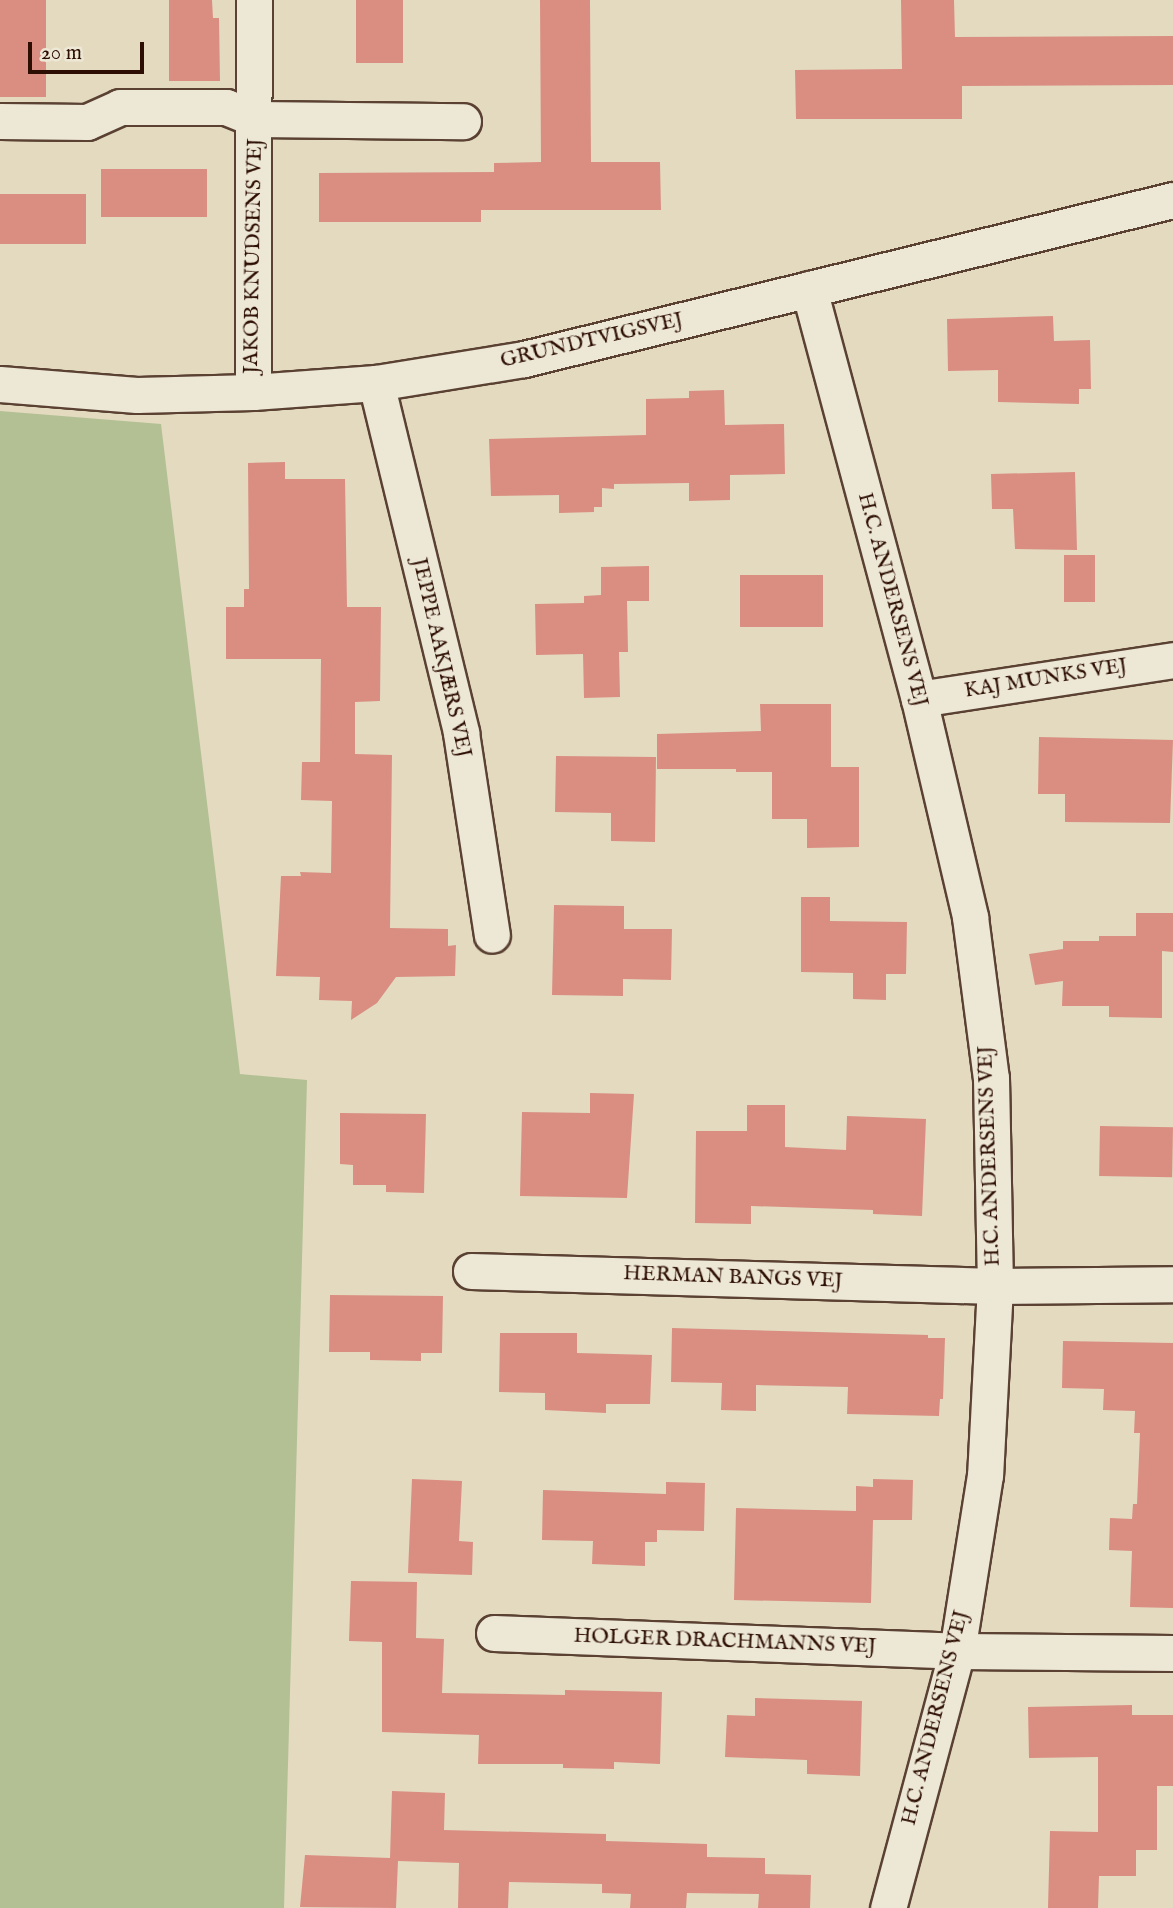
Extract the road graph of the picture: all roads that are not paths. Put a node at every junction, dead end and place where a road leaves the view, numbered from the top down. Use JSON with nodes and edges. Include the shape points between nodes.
{"nodes":[{"id":1,"x":254,"y":0,"type":"edge"},
{"id":2,"x":256,"y":119,"type":"junction"},
{"id":3,"x":0,"y":121,"type":"edge"},
{"id":4,"x":463,"y":121,"type":"dead end"},
{"id":5,"x":1173,"y":200,"type":"edge"},
{"id":6,"x":809,"y":289,"type":"junction"},
{"id":7,"x":376,"y":383,"type":"junction"},
{"id":8,"x":0,"y":384,"type":"edge"},
{"id":9,"x":253,"y":392,"type":"junction"},
{"id":10,"x":1173,"y":660,"type":"edge"},
{"id":11,"x":919,"y":699,"type":"junction"},
{"id":12,"x":492,"y":935,"type":"dead end"},
{"id":13,"x":471,"y":1271,"type":"dead end"},
{"id":14,"x":1173,"y":1284,"type":"edge"},
{"id":15,"x":995,"y":1286,"type":"junction"},
{"id":16,"x":494,"y":1633,"type":"dead end"},
{"id":17,"x":957,"y":1651,"type":"junction"},
{"id":18,"x":1173,"y":1653,"type":"edge"},
{"id":19,"x":888,"y":1908,"type":"edge"}],
"edges":[{"from":1,"to":2,"type":"street","name":"JAKOB KNUDSENS VEJ"},
{"from":2,"to":3,"type":"street","name":"JAKOB KNUDSENS VEJ","via":[[226,107],[120,107],[87,122]]},
{"from":2,"to":4,"type":"street","name":"JAKOB KNUDSENS VEJ"},
{"from":2,"to":9,"type":"street","name":"JAKOB KNUDSENS VEJ"},
{"from":5,"to":6,"type":"street","name":"GRUNDTVIGSVEJ"},
{"from":6,"to":7,"type":"street","name":"GRUNDTVIGSVEJ","via":[[524,359]]},
{"from":6,"to":11,"type":"street","name":"H.C. ANDERSENS VEJ"},
{"from":7,"to":9,"type":"street","name":"GRUNDTVIGSVEJ"},
{"from":7,"to":12,"type":"street","name":"JEPPE AAKJÆRS VEJ","via":[[461,733]]},
{"from":8,"to":9,"type":"street","name":"GRUNDTVIGSVEJ","via":[[136,395]]},
{"from":10,"to":11,"type":"street","name":"KAJ MUNKS VEJ"},
{"from":11,"to":15,"type":"street","name":"H.C. ANDERSENS VEJ","via":[[972,930],[990,1078]]},
{"from":13,"to":15,"type":"street","name":"HERMAN BANGS VEJ"},
{"from":14,"to":15,"type":"street","name":"HERMAN BANGS VEJ"},
{"from":15,"to":17,"type":"street","name":"H.C. ANDERSENS VEJ","via":[[985,1475]]},
{"from":16,"to":17,"type":"street","name":"HOLGER DRACHMANNS VEJ"},
{"from":17,"to":18,"type":"street","name":"HOLGER DRACHMANNS VEJ"},
{"from":17,"to":19,"type":"street","name":"H.C. ANDERSENS VEJ"}]}
